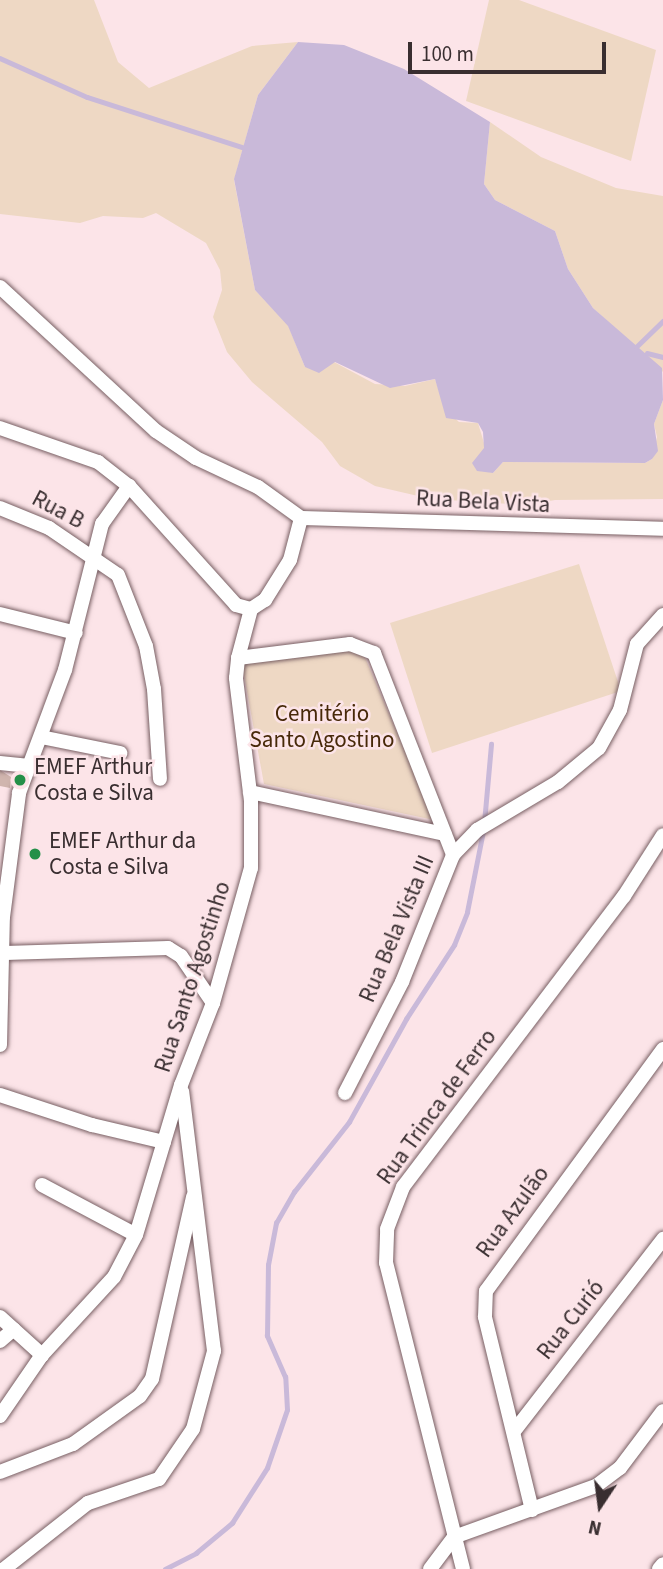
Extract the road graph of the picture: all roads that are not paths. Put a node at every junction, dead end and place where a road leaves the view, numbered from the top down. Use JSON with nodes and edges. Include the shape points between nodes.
{"nodes":[{"id":1,"x":0,"y":287,"type":"edge"},
{"id":2,"x":0,"y":428,"type":"edge"},
{"id":3,"x":129,"y":486,"type":"junction"},
{"id":4,"x":0,"y":508,"type":"edge"},
{"id":5,"x":302,"y":518,"type":"junction"},
{"id":6,"x":663,"y":529,"type":"edge"},
{"id":7,"x":93,"y":557,"type":"junction"},
{"id":8,"x":251,"y":609,"type":"junction"},
{"id":9,"x":0,"y":614,"type":"edge"},
{"id":10,"x":663,"y":615,"type":"edge"},
{"id":11,"x":76,"y":633,"type":"junction"},
{"id":12,"x":238,"y":658,"type":"junction"},
{"id":13,"x":41,"y":737,"type":"junction"},
{"id":14,"x":0,"y":749,"type":"edge"},
{"id":15,"x":120,"y":754,"type":"dead end"},
{"id":16,"x":3,"y":763,"type":"edge"},
{"id":17,"x":27,"y":766,"type":"junction"},
{"id":18,"x":160,"y":779,"type":"dead end"},
{"id":19,"x":250,"y":792,"type":"junction"},
{"id":20,"x":445,"y":834,"type":"junction"},
{"id":21,"x":663,"y":835,"type":"edge"},
{"id":22,"x":453,"y":855,"type":"junction"},
{"id":23,"x":2,"y":917,"type":"edge"},
{"id":24,"x":5,"y":953,"type":"junction"},
{"id":25,"x":213,"y":1003,"type":"junction"},
{"id":26,"x":0,"y":1045,"type":"edge"},
{"id":27,"x":663,"y":1049,"type":"edge"},
{"id":28,"x":181,"y":1085,"type":"junction"},
{"id":29,"x":345,"y":1093,"type":"dead end"},
{"id":30,"x":0,"y":1095,"type":"edge"},
{"id":31,"x":164,"y":1142,"type":"junction"},
{"id":32,"x":43,"y":1185,"type":"dead end"},
{"id":33,"x":195,"y":1189,"type":"junction"},
{"id":34,"x":136,"y":1235,"type":"junction"},
{"id":35,"x":663,"y":1239,"type":"edge"},
{"id":36,"x":0,"y":1317,"type":"edge"},
{"id":37,"x":14,"y":1329,"type":"junction"},
{"id":38,"x":0,"y":1341,"type":"edge"},
{"id":39,"x":42,"y":1355,"type":"junction"},
{"id":40,"x":663,"y":1411,"type":"edge"},
{"id":41,"x":0,"y":1416,"type":"edge"},
{"id":42,"x":515,"y":1430,"type":"junction"},
{"id":43,"x":0,"y":1472,"type":"edge"},
{"id":44,"x":532,"y":1510,"type":"junction"},
{"id":45,"x":454,"y":1537,"type":"junction"},
{"id":46,"x":663,"y":1564,"type":"edge"},
{"id":47,"x":4,"y":1569,"type":"edge"},
{"id":48,"x":430,"y":1569,"type":"edge"},
{"id":49,"x":463,"y":1569,"type":"edge"},
{"id":50,"x":659,"y":1569,"type":"edge"}],
"edges":[{"from":1,"to":5,"type":"street","via":[[156,430],[196,458],[258,486]]},
{"from":2,"to":3,"type":"street","via":[[84,455]]},
{"from":3,"to":7,"type":"street","via":[[113,503]]},
{"from":3,"to":8,"type":"street","via":[[236,605]]},
{"from":4,"to":7,"type":"street","name":"Rua B","via":[[49,528]]},
{"from":5,"to":6,"type":"street","name":"Rua Bela Vista"},
{"from":5,"to":8,"type":"street","name":"Rua Santo Agostinho","via":[[290,559],[265,600]]},
{"from":7,"to":11,"type":"street"},
{"from":7,"to":18,"type":"street","name":"Rua B","via":[[118,575],[146,646]]},
{"from":8,"to":12,"type":"street","name":"Rua Santo Agostinho"},
{"from":9,"to":11,"type":"street"},
{"from":10,"to":22,"type":"street","name":"Rua Bela Vista III","via":[[637,643],[620,710],[599,748],[558,782],[477,830]]},
{"from":11,"to":13,"type":"street"},
{"from":12,"to":19,"type":"street","name":"Rua Santo Agostinho"},
{"from":12,"to":20,"type":"street","via":[[350,644],[374,653]]},
{"from":13,"to":15,"type":"street"},
{"from":13,"to":17,"type":"street"},
{"from":14,"to":16,"type":"street"},
{"from":16,"to":17,"type":"street"},
{"from":17,"to":23,"type":"street","via":[[13,823]]},
{"from":19,"to":20,"type":"street"},
{"from":19,"to":25,"type":"street","name":"Rua Santo Agostinho","via":[[251,868]]},
{"from":20,"to":22,"type":"street"},
{"from":21,"to":45,"type":"street","name":"Rua Trinca de Ferro","via":[[624,896],[402,1187],[392,1209],[386,1263]]},
{"from":22,"to":29,"type":"street","name":"Rua Bela Vista III","via":[[402,982]]},
{"from":23,"to":24,"type":"street"},
{"from":24,"to":25,"type":"street","via":[[168,948],[181,956]]},
{"from":24,"to":26,"type":"street"},
{"from":25,"to":28,"type":"street","name":"Rua Santo Agostinho"},
{"from":27,"to":42,"type":"street","name":"Rua Azulão","via":[[486,1291],[485,1317]]},
{"from":28,"to":31,"type":"street","name":"Rua Santo Agostinho"},
{"from":28,"to":33,"type":"street"},
{"from":30,"to":31,"type":"street"},
{"from":31,"to":34,"type":"street","name":"Rua Santo Agostinho"},
{"from":32,"to":34,"type":"street"},
{"from":33,"to":43,"type":"street","via":[[152,1379],[139,1396],[73,1444]]},
{"from":33,"to":47,"type":"street","via":[[214,1351],[193,1429],[159,1479],[88,1503]]},
{"from":34,"to":39,"type":"street","name":"Rua Santo Agostinho","via":[[114,1277]]},
{"from":35,"to":42,"type":"street","name":"Rua Curió"},
{"from":36,"to":37,"type":"street"},
{"from":37,"to":38,"type":"street"},
{"from":37,"to":39,"type":"street"},
{"from":39,"to":41,"type":"street","name":"Rua Santo Agostinho"},
{"from":40,"to":44,"type":"street","via":[[620,1468],[604,1480]]},
{"from":42,"to":44,"type":"street","name":"Rua Azulão"},
{"from":44,"to":45,"type":"street"},
{"from":45,"to":48,"type":"street"},
{"from":45,"to":49,"type":"street","name":"Rua Trinca de Ferro"},
{"from":46,"to":50,"type":"street"}]}
